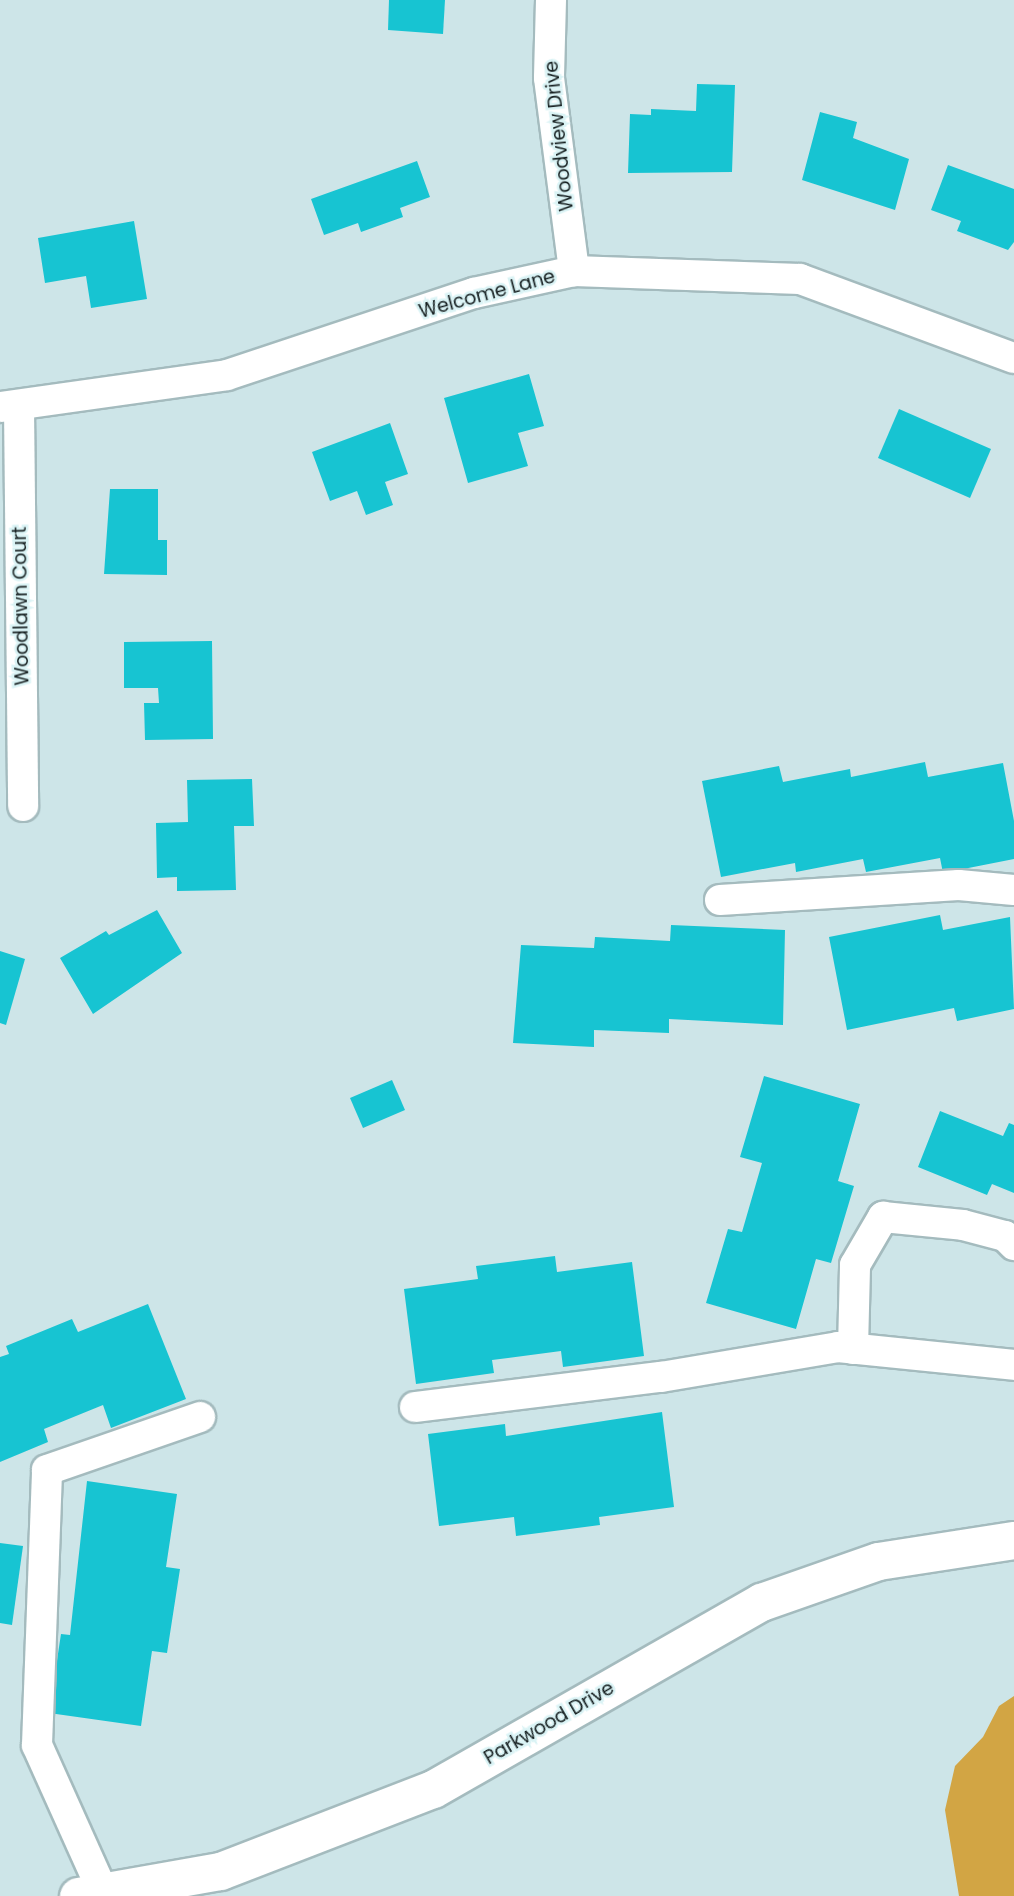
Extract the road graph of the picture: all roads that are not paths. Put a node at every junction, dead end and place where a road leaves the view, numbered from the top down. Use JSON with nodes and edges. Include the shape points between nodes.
{"nodes":[{"id":1,"x":551,"y":0,"type":"edge"},
{"id":2,"x":574,"y":271,"type":"junction"},
{"id":3,"x":1014,"y":358,"type":"edge"},
{"id":4,"x":10,"y":407,"type":"edge"},
{"id":5,"x":23,"y":806,"type":"dead end"},
{"id":6,"x":1014,"y":890,"type":"edge"},
{"id":7,"x":720,"y":900,"type":"dead end"},
{"id":8,"x":1014,"y":1245,"type":"edge"},
{"id":9,"x":853,"y":1349,"type":"junction"},
{"id":10,"x":1014,"y":1365,"type":"edge"},
{"id":11,"x":415,"y":1407,"type":"dead end"},
{"id":12,"x":200,"y":1418,"type":"dead end"},
{"id":13,"x":1014,"y":1540,"type":"edge"},
{"id":14,"x":91,"y":1894,"type":"edge"}],
"edges":[{"from":1,"to":2,"type":"street","name":"Woodview Drive","via":[[549,78]]},
{"from":2,"to":3,"type":"street","name":"Welcome Lane","via":[[800,279]]},
{"from":2,"to":4,"type":"street","name":"Welcome Lane","via":[[474,293],[227,375]]},
{"from":4,"to":5,"type":"street","name":"Woodlawn Court"},
{"from":6,"to":7,"type":"street","via":[[959,885]]},
{"from":8,"to":9,"type":"street","via":[[1005,1236],[963,1225],[883,1217],[855,1265]]},
{"from":9,"to":10,"type":"street"},
{"from":9,"to":11,"type":"street","via":[[838,1347],[662,1377]]},
{"from":12,"to":14,"type":"street","via":[[47,1470],[37,1745]]},
{"from":13,"to":14,"type":"street","name":"Parkwood Drive","via":[[878,1561],[761,1602],[433,1789],[220,1871]]}]}
